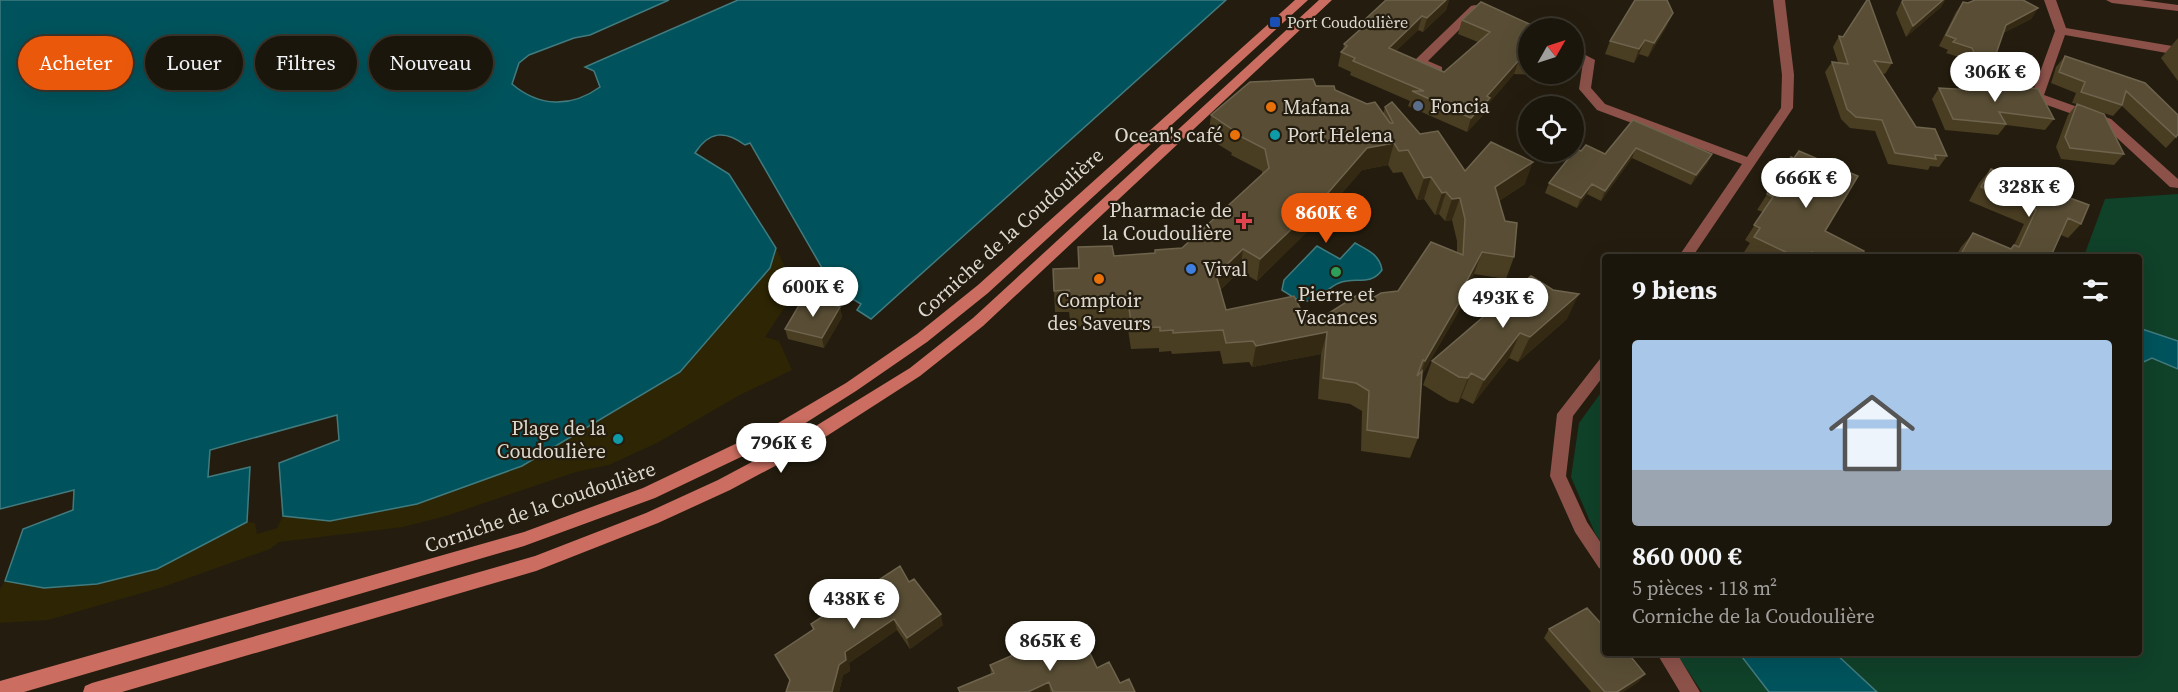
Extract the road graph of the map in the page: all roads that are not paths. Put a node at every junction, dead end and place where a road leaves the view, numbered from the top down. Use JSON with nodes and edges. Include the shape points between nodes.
{"nodes":[{"id":1,"x":1302,"y":0,"type":"edge"},
{"id":2,"x":1326,"y":0,"type":"edge"},
{"id":3,"x":1779,"y":0,"type":"edge"},
{"id":4,"x":2050,"y":0,"type":"edge"},
{"id":5,"x":2112,"y":0,"type":"edge"},
{"id":6,"x":2130,"y":1,"type":"edge"},
{"id":7,"x":2178,"y":8,"type":"edge"},
{"id":8,"x":1518,"y":28,"type":"edge"},
{"id":9,"x":2061,"y":31,"type":"junction"},
{"id":10,"x":2178,"y":51,"type":"edge"},
{"id":11,"x":1584,"y":58,"type":"edge"},
{"id":12,"x":1441,"y":71,"type":"edge"},
{"id":13,"x":1750,"y":163,"type":"junction"},
{"id":14,"x":2175,"y":184,"type":"dead end"},
{"id":15,"x":1687,"y":254,"type":"edge"},
{"id":16,"x":1602,"y":367,"type":"edge"},
{"id":17,"x":1602,"y":558,"type":"edge"},
{"id":18,"x":1668,"y":656,"type":"edge"},
{"id":19,"x":0,"y":690,"type":"edge"},
{"id":20,"x":92,"y":692,"type":"edge"},
{"id":21,"x":1691,"y":692,"type":"edge"}],
"edges":[{"from":1,"to":19,"type":"main road","name":"Corniche de la Coudoulière","via":[[983,289],[922,338],[779,431],[649,493],[524,539]]},
{"from":2,"to":20,"type":"main road","name":"Corniche de la Coudoulière","via":[[978,322],[915,372],[799,445],[652,518],[536,563]]},
{"from":3,"to":13,"type":"street","via":[[1788,75],[1787,108]]},
{"from":4,"to":9,"type":"street"},
{"from":5,"to":6,"type":"street"},
{"from":6,"to":7,"type":"street"},
{"from":8,"to":12,"type":"street","via":[[1474,8],[1420,62]]},
{"from":9,"to":10,"type":"street"},
{"from":9,"to":14,"type":"street","via":[[2037,97],[2107,122]]},
{"from":11,"to":13,"type":"street","via":[[1589,60],[1585,90],[1601,107]]},
{"from":13,"to":15,"type":"street"},
{"from":16,"to":17,"type":"street","via":[[1565,414],[1558,476],[1581,527]]},
{"from":18,"to":21,"type":"street"}]}
